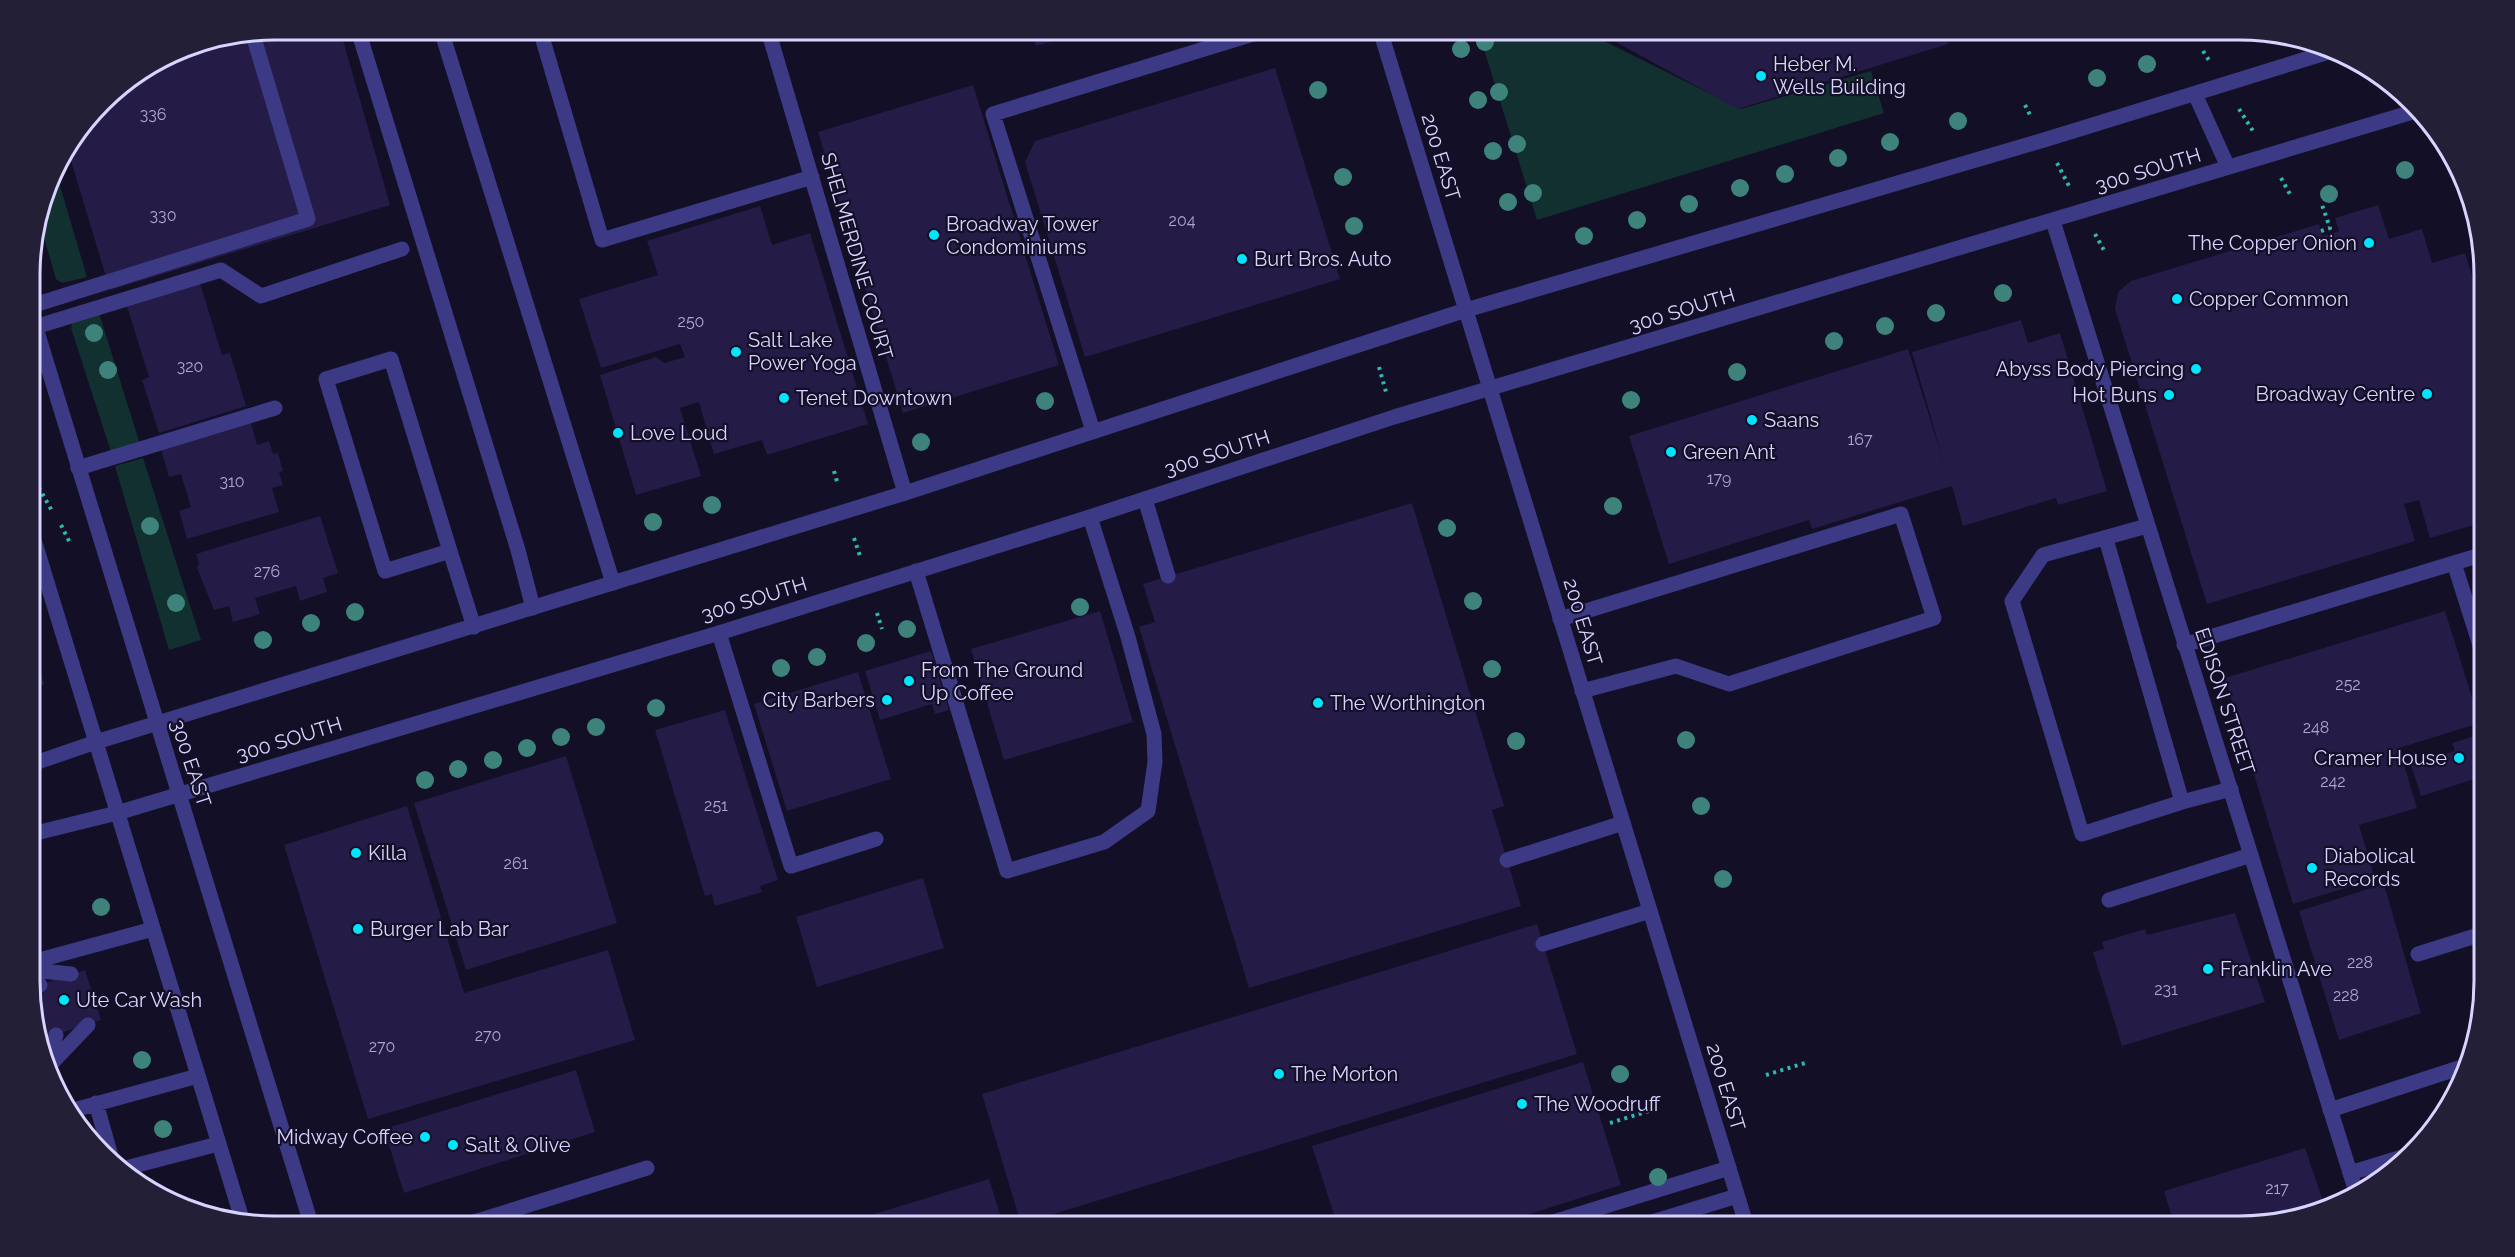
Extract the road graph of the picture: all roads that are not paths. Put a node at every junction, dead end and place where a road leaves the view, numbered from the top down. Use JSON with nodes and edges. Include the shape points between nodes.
{"nodes":[{"id":1,"x":361,"y":40,"type":"edge"},
{"id":2,"x":444,"y":40,"type":"edge"},
{"id":3,"x":543,"y":40,"type":"edge"},
{"id":4,"x":771,"y":40,"type":"edge"},
{"id":5,"x":1234,"y":40,"type":"edge"},
{"id":6,"x":1383,"y":40,"type":"edge"},
{"id":7,"x":255,"y":42,"type":"edge"},
{"id":8,"x":2320,"y":55,"type":"edge"},
{"id":9,"x":2196,"y":94,"type":"junction"},
{"id":10,"x":2409,"y":113,"type":"edge"},
{"id":11,"x":2228,"y":167,"type":"junction"},
{"id":12,"x":812,"y":177,"type":"junction"},
{"id":13,"x":2052,"y":221,"type":"junction"},
{"id":14,"x":402,"y":249,"type":"dead end"},
{"id":15,"x":40,"y":303,"type":"edge"},
{"id":16,"x":1466,"y":310,"type":"junction"},
{"id":17,"x":40,"y":317,"type":"edge"},
{"id":18,"x":40,"y":342,"type":"edge"},
{"id":19,"x":1490,"y":389,"type":"junction"},
{"id":20,"x":275,"y":408,"type":"dead end"},
{"id":21,"x":1093,"y":431,"type":"junction"},
{"id":22,"x":78,"y":468,"type":"junction"},
{"id":23,"x":905,"y":494,"type":"junction"},
{"id":24,"x":1145,"y":499,"type":"junction"},
{"id":25,"x":1090,"y":517,"type":"junction"},
{"id":26,"x":2147,"y":526,"type":"junction"},
{"id":27,"x":2106,"y":539,"type":"junction"},
{"id":28,"x":450,"y":551,"type":"junction"},
{"id":29,"x":2474,"y":557,"type":"edge"},
{"id":30,"x":40,"y":559,"type":"edge"},
{"id":31,"x":2454,"y":563,"type":"junction"},
{"id":32,"x":916,"y":571,"type":"junction"},
{"id":33,"x":1168,"y":576,"type":"dead end"},
{"id":34,"x":613,"y":583,"type":"junction"},
{"id":35,"x":533,"y":608,"type":"junction"},
{"id":36,"x":1560,"y":619,"type":"junction"},
{"id":37,"x":2474,"y":626,"type":"edge"},
{"id":38,"x":474,"y":627,"type":"junction"},
{"id":39,"x":719,"y":633,"type":"junction"},
{"id":40,"x":2184,"y":645,"type":"junction"},
{"id":41,"x":1582,"y":691,"type":"junction"},
{"id":42,"x":156,"y":724,"type":"junction"},
{"id":43,"x":96,"y":742,"type":"junction"},
{"id":44,"x":40,"y":761,"type":"edge"},
{"id":45,"x":2231,"y":789,"type":"junction"},
{"id":46,"x":179,"y":795,"type":"junction"},
{"id":47,"x":2182,"y":802,"type":"junction"},
{"id":48,"x":117,"y":813,"type":"junction"},
{"id":49,"x":1623,"y":823,"type":"junction"},
{"id":50,"x":40,"y":832,"type":"edge"},
{"id":51,"x":876,"y":839,"type":"dead end"},
{"id":52,"x":2252,"y":855,"type":"junction"},
{"id":53,"x":1507,"y":860,"type":"dead end"},
{"id":54,"x":2109,"y":900,"type":"dead end"},
{"id":55,"x":1650,"y":911,"type":"junction"},
{"id":56,"x":153,"y":929,"type":"junction"},
{"id":57,"x":2474,"y":936,"type":"edge"},
{"id":58,"x":1543,"y":944,"type":"dead end"},
{"id":59,"x":2418,"y":954,"type":"dead end"},
{"id":60,"x":40,"y":960,"type":"edge"},
{"id":61,"x":40,"y":971,"type":"edge"},
{"id":62,"x":71,"y":974,"type":"dead end"},
{"id":63,"x":88,"y":1025,"type":"dead end"},
{"id":64,"x":56,"y":1035,"type":"dead end"},
{"id":65,"x":52,"y":1052,"type":"edge"},
{"id":66,"x":55,"y":1062,"type":"edge"},
{"id":67,"x":2458,"y":1068,"type":"edge"},
{"id":68,"x":198,"y":1076,"type":"junction"},
{"id":69,"x":96,"y":1103,"type":"junction"},
{"id":70,"x":78,"y":1108,"type":"edge"},
{"id":71,"x":2330,"y":1110,"type":"junction"},
{"id":72,"x":218,"y":1143,"type":"junction"},
{"id":73,"x":109,"y":1148,"type":"edge"},
{"id":74,"x":2391,"y":1160,"type":"edge"},
{"id":75,"x":131,"y":1167,"type":"edge"},
{"id":76,"x":647,"y":1168,"type":"dead end"},
{"id":77,"x":1729,"y":1168,"type":"junction"},
{"id":78,"x":2350,"y":1173,"type":"junction"},
{"id":79,"x":2354,"y":1186,"type":"edge"},
{"id":80,"x":1737,"y":1196,"type":"junction"},
{"id":81,"x":240,"y":1213,"type":"edge"},
{"id":82,"x":309,"y":1216,"type":"edge"},
{"id":83,"x":493,"y":1216,"type":"edge"},
{"id":84,"x":1573,"y":1216,"type":"edge"},
{"id":85,"x":1672,"y":1216,"type":"edge"},
{"id":86,"x":1743,"y":1216,"type":"edge"}],
"edges":[{"from":1,"to":35,"type":"street"},
{"from":2,"to":34,"type":"street"},
{"from":3,"to":12,"type":"street","via":[[602,240]]},
{"from":4,"to":12,"type":"street","name":"SHELMERDINE COURT"},
{"from":5,"to":21,"type":"street","via":[[993,114]]},
{"from":6,"to":16,"type":"street","name":"200 EAST"},
{"from":7,"to":15,"type":"street","via":[[308,219]]},
{"from":8,"to":9,"type":"street"},
{"from":9,"to":11,"type":"street"},
{"from":9,"to":16,"type":"street"},
{"from":10,"to":11,"type":"street","name":"300 SOUTH"},
{"from":11,"to":13,"type":"street","name":"300 SOUTH"},
{"from":12,"to":23,"type":"street","name":"SHELMERDINE COURT"},
{"from":13,"to":19,"type":"street","name":"300 SOUTH"},
{"from":13,"to":26,"type":"street","name":"EDISON STREET"},
{"from":14,"to":17,"type":"street","via":[[261,296],[221,270]]},
{"from":16,"to":19,"type":"street","name":"200 EAST"},
{"from":16,"to":21,"type":"street"},
{"from":18,"to":22,"type":"street","name":"300 EAST"},
{"from":19,"to":24,"type":"street","name":"300 SOUTH"},
{"from":19,"to":36,"type":"street","name":"200 EAST"},
{"from":20,"to":22,"type":"street"},
{"from":21,"to":23,"type":"street"},
{"from":22,"to":42,"type":"street","name":"300 EAST"},
{"from":23,"to":34,"type":"street"},
{"from":24,"to":25,"type":"street","name":"300 SOUTH"},
{"from":24,"to":33,"type":"street"},
{"from":25,"to":32,"type":"street","name":"300 SOUTH"},
{"from":25,"to":32,"type":"street","via":[[1154,734],[1155,762],[1148,812],[1104,842],[1007,871]]},
{"from":26,"to":27,"type":"street"},
{"from":26,"to":40,"type":"street","name":"EDISON STREET"},
{"from":27,"to":47,"type":"street"},
{"from":27,"to":47,"type":"street","via":[[2043,555],[2012,601],[2082,834]]},
{"from":28,"to":28,"type":"street","via":[[391,359],[326,379],[385,571]]},
{"from":28,"to":38,"type":"street"},
{"from":29,"to":31,"type":"street"},
{"from":30,"to":43,"type":"street"},
{"from":31,"to":37,"type":"street"},
{"from":31,"to":40,"type":"street"},
{"from":32,"to":39,"type":"street","name":"300 SOUTH"},
{"from":34,"to":35,"type":"street"},
{"from":35,"to":38,"type":"street"},
{"from":36,"to":41,"type":"street","name":"200 EAST"},
{"from":36,"to":41,"type":"street","via":[[1901,514],[1934,618],[1729,684],[1676,666]]},
{"from":38,"to":42,"type":"street"},
{"from":39,"to":46,"type":"street","name":"300 SOUTH"},
{"from":39,"to":51,"type":"street","via":[[791,866]]},
{"from":40,"to":45,"type":"street","name":"EDISON STREET"},
{"from":41,"to":49,"type":"street","name":"200 EAST"},
{"from":42,"to":43,"type":"street"},
{"from":42,"to":46,"type":"street","name":"300 EAST"},
{"from":43,"to":44,"type":"street"},
{"from":43,"to":48,"type":"street"},
{"from":45,"to":47,"type":"street"},
{"from":45,"to":52,"type":"street","name":"EDISON STREET"},
{"from":46,"to":48,"type":"street","name":"300 SOUTH"},
{"from":46,"to":82,"type":"street","name":"300 EAST"},
{"from":48,"to":50,"type":"street","name":"300 SOUTH"},
{"from":48,"to":56,"type":"street"},
{"from":49,"to":53,"type":"street"},
{"from":49,"to":55,"type":"street","name":"200 EAST"},
{"from":52,"to":54,"type":"street"},
{"from":52,"to":71,"type":"street","name":"EDISON STREET"},
{"from":55,"to":58,"type":"street"},
{"from":55,"to":77,"type":"street","name":"200 EAST"},
{"from":56,"to":60,"type":"street"},
{"from":56,"to":68,"type":"street"},
{"from":57,"to":59,"type":"street"},
{"from":61,"to":62,"type":"street"},
{"from":63,"to":66,"type":"street"},
{"from":64,"to":65,"type":"street"},
{"from":67,"to":71,"type":"street"},
{"from":68,"to":69,"type":"street"},
{"from":68,"to":72,"type":"street"},
{"from":69,"to":70,"type":"street"},
{"from":69,"to":73,"type":"street"},
{"from":71,"to":78,"type":"street","name":"EDISON STREET"},
{"from":72,"to":75,"type":"street"},
{"from":72,"to":81,"type":"street"},
{"from":74,"to":78,"type":"street"},
{"from":76,"to":83,"type":"street"},
{"from":77,"to":80,"type":"street","name":"200 EAST"},
{"from":77,"to":84,"type":"street"},
{"from":78,"to":79,"type":"street","name":"EDISON STREET"},
{"from":80,"to":85,"type":"street"},
{"from":80,"to":86,"type":"street","name":"200 EAST"}]}
